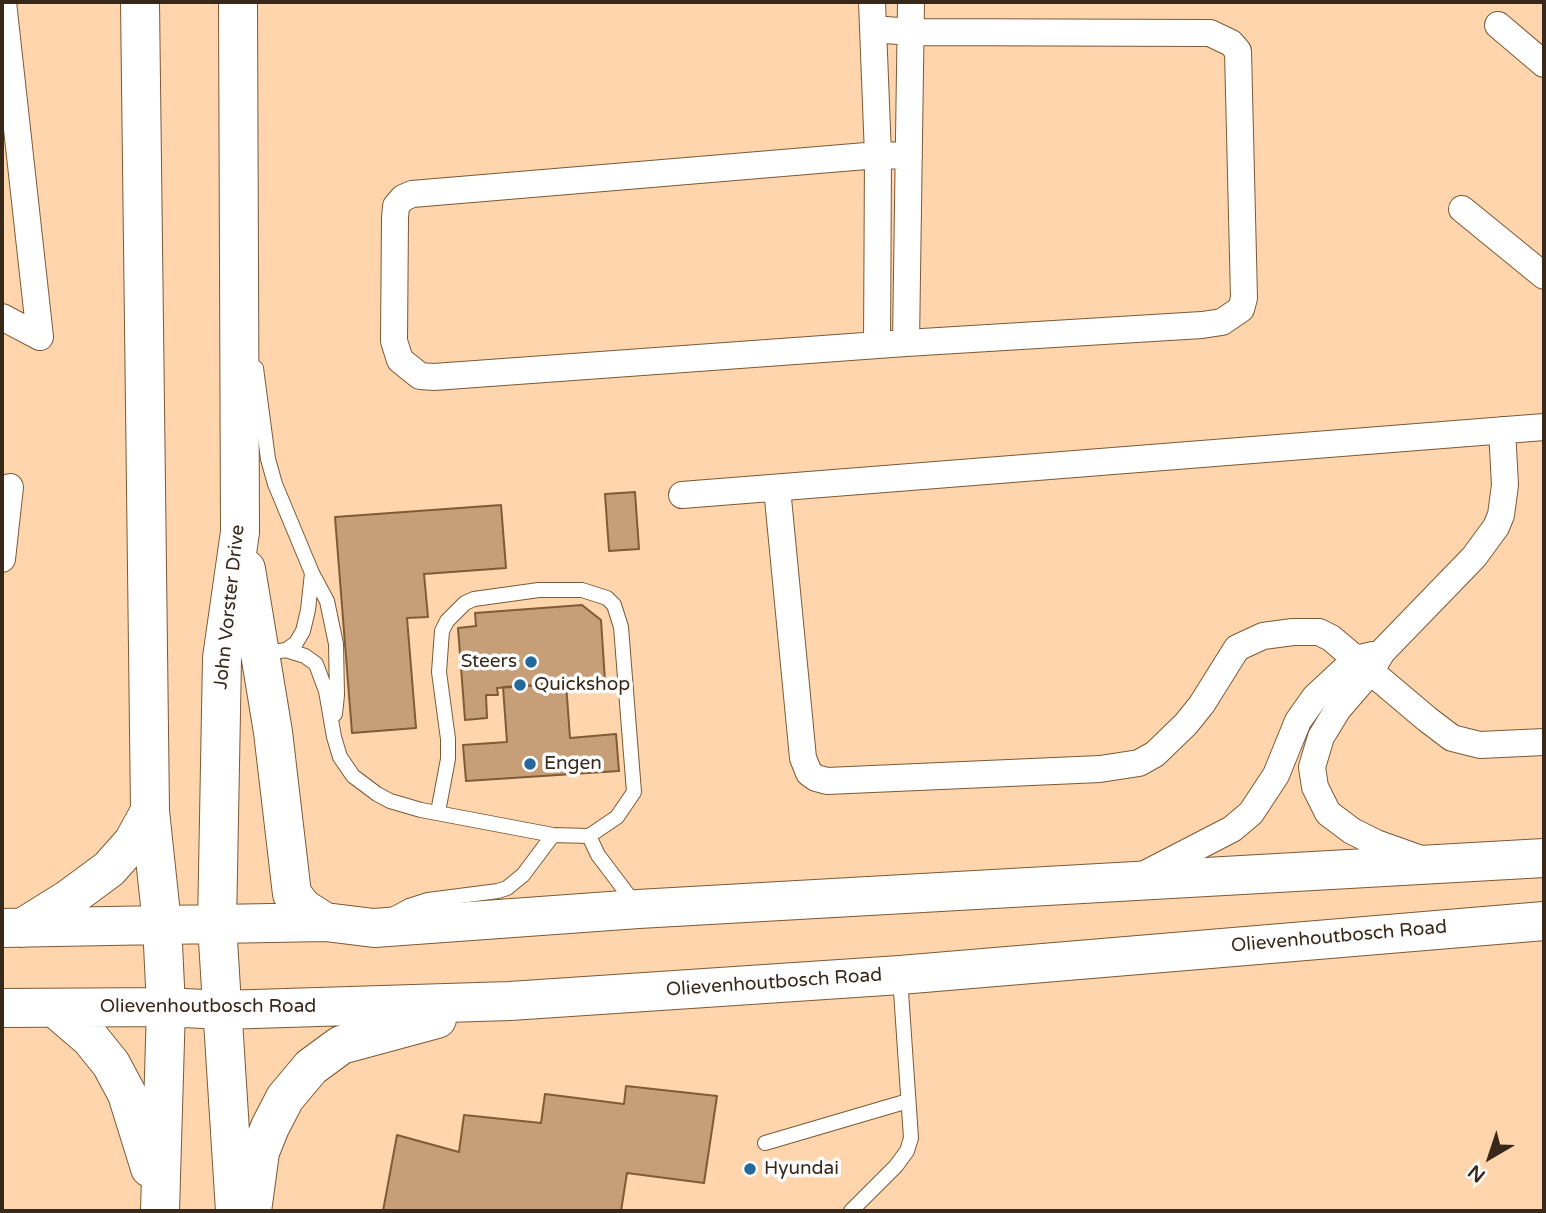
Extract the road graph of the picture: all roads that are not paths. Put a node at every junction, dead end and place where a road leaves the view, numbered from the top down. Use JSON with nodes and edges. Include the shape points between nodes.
{"nodes":[{"id":1,"x":3,"y":2,"type":"edge"},
{"id":2,"x":140,"y":2,"type":"edge"},
{"id":3,"x":238,"y":2,"type":"edge"},
{"id":4,"x":872,"y":2,"type":"edge"},
{"id":5,"x":911,"y":2,"type":"edge"},
{"id":6,"x":1498,"y":25,"type":"dead end"},
{"id":7,"x":873,"y":29,"type":"junction"},
{"id":8,"x":911,"y":32,"type":"junction"},
{"id":9,"x":1544,"y":64,"type":"edge"},
{"id":10,"x":878,"y":155,"type":"junction"},
{"id":11,"x":909,"y":156,"type":"junction"},
{"id":12,"x":1462,"y":209,"type":"dead end"},
{"id":13,"x":1544,"y":275,"type":"edge"},
{"id":14,"x":2,"y":317,"type":"edge"},
{"id":15,"x":239,"y":342,"type":"junction"},
{"id":16,"x":906,"y":343,"type":"junction"},
{"id":17,"x":877,"y":345,"type":"junction"},
{"id":18,"x":1544,"y":427,"type":"edge"},
{"id":19,"x":1502,"y":430,"type":"junction"},
{"id":20,"x":10,"y":487,"type":"dead end"},
{"id":21,"x":777,"y":488,"type":"junction"},
{"id":22,"x":682,"y":495,"type":"dead end"},
{"id":23,"x":2,"y":559,"type":"edge"},
{"id":24,"x":312,"y":573,"type":"junction"},
{"id":25,"x":250,"y":655,"type":"junction"},
{"id":26,"x":1369,"y":661,"type":"junction"},
{"id":27,"x":333,"y":726,"type":"junction"},
{"id":28,"x":1544,"y":741,"type":"edge"},
{"id":29,"x":150,"y":811,"type":"junction"},
{"id":30,"x":438,"y":812,"type":"junction"},
{"id":31,"x":553,"y":835,"type":"junction"},
{"id":32,"x":589,"y":836,"type":"junction"},
{"id":33,"x":1544,"y":858,"type":"edge"},
{"id":34,"x":1439,"y":865,"type":"junction"},
{"id":35,"x":1130,"y":882,"type":"junction"},
{"id":36,"x":638,"y":909,"type":"junction"},
{"id":37,"x":1544,"y":921,"type":"edge"},
{"id":38,"x":325,"y":922,"type":"junction"},
{"id":39,"x":162,"y":924,"type":"junction"},
{"id":40,"x":218,"y":925,"type":"junction"},
{"id":41,"x":11,"y":928,"type":"edge"},
{"id":42,"x":374,"y":928,"type":"junction"},
{"id":43,"x":900,"y":975,"type":"junction"},
{"id":44,"x":510,"y":1001,"type":"junction"},
{"id":45,"x":166,"y":1007,"type":"junction"},
{"id":46,"x":55,"y":1008,"type":"junction"},
{"id":47,"x":2,"y":1009,"type":"edge"},
{"id":48,"x":222,"y":1010,"type":"junction"},
{"id":49,"x":908,"y":1101,"type":"junction"},
{"id":50,"x":765,"y":1143,"type":"dead end"},
{"id":51,"x":160,"y":1207,"type":"edge"},
{"id":52,"x":235,"y":1211,"type":"edge"},
{"id":53,"x":252,"y":1211,"type":"edge"},
{"id":54,"x":851,"y":1211,"type":"edge"}],
"edges":[{"from":1,"to":14,"type":"street","via":[[40,337]]},
{"from":2,"to":29,"type":"main road"},
{"from":3,"to":15,"type":"main road","name":"John Vorster Drive"},
{"from":4,"to":7,"type":"street"},
{"from":5,"to":8,"type":"street"},
{"from":6,"to":9,"type":"street"},
{"from":7,"to":8,"type":"street"},
{"from":7,"to":10,"type":"street"},
{"from":8,"to":11,"type":"street"},
{"from":8,"to":16,"type":"street","via":[[1210,33],[1231,43],[1238,51],[1244,298],[1241,309],[1212,324]]},
{"from":10,"to":11,"type":"street"},
{"from":10,"to":17,"type":"street"},
{"from":10,"to":17,"type":"street","via":[[412,194],[396,206],[394,327],[400,360],[420,376],[434,377]]},
{"from":11,"to":16,"type":"street"},
{"from":12,"to":13,"type":"street"},
{"from":15,"to":24,"type":"lane","via":[[255,359],[268,459]]},
{"from":15,"to":25,"type":"main road","name":"John Vorster Drive","via":[[240,532]]},
{"from":16,"to":17,"type":"street"},
{"from":18,"to":19,"type":"street"},
{"from":19,"to":21,"type":"street"},
{"from":19,"to":26,"type":"street","via":[[1504,498],[1496,527],[1475,557]]},
{"from":20,"to":23,"type":"street"},
{"from":21,"to":22,"type":"street"},
{"from":21,"to":26,"type":"street","via":[[803,758],[809,774],[827,782],[1100,769],[1139,763],[1186,724],[1233,652],[1244,643],[1263,636],[1319,632]]},
{"from":24,"to":25,"type":"lane","via":[[309,610],[296,643]]},
{"from":24,"to":27,"type":"lane","via":[[327,601],[336,644]]},
{"from":25,"to":27,"type":"lane","via":[[306,656],[316,664]]},
{"from":25,"to":38,"type":"main road","via":[[272,733],[292,894],[303,908]]},
{"from":25,"to":40,"type":"main road","name":"John Vorster Drive"},
{"from":26,"to":28,"type":"street","via":[[1452,738],[1480,745]]},
{"from":26,"to":34,"type":"street","via":[[1321,737],[1312,766],[1315,787],[1328,813],[1346,827]]},
{"from":26,"to":35,"type":"street","via":[[1315,697],[1297,720],[1276,775],[1251,813],[1232,829]]},
{"from":27,"to":30,"type":"lane","via":[[341,757],[362,783],[390,801]]},
{"from":29,"to":39,"type":"main road"},
{"from":29,"to":41,"type":"main road","via":[[133,842],[109,869],[67,900]]},
{"from":30,"to":31,"type":"lane"},
{"from":30,"to":32,"type":"lane","via":[[448,759],[439,671],[447,621],[474,599],[539,590],[582,590],[607,598],[621,627],[634,770],[634,792],[625,807]]},
{"from":31,"to":32,"type":"lane"},
{"from":31,"to":42,"type":"lane","via":[[523,875],[507,888],[428,900]]},
{"from":32,"to":36,"type":"lane"},
{"from":33,"to":34,"type":"main road"},
{"from":34,"to":35,"type":"main road"},
{"from":35,"to":36,"type":"main road"},
{"from":36,"to":42,"type":"main road"},
{"from":37,"to":43,"type":"main road","name":"Olievenhoutbosch Road"},
{"from":38,"to":40,"type":"main road"},
{"from":38,"to":42,"type":"main road"},
{"from":39,"to":40,"type":"main road"},
{"from":39,"to":41,"type":"main road"},
{"from":39,"to":45,"type":"main road"},
{"from":40,"to":48,"type":"main road","name":"John Vorster Drive"},
{"from":43,"to":44,"type":"main road","name":"Olievenhoutbosch Road"},
{"from":43,"to":49,"type":"lane"},
{"from":44,"to":48,"type":"main road","name":"Olievenhoutbosch Road"},
{"from":44,"to":53,"type":"main road","via":[[360,1038],[320,1060],[285,1098],[270,1127],[260,1152]]},
{"from":45,"to":46,"type":"main road","name":"Olievenhoutbosch Road"},
{"from":45,"to":48,"type":"main road","name":"Olievenhoutbosch Road"},
{"from":45,"to":51,"type":"main road"},
{"from":46,"to":47,"type":"main road","name":"Olievenhoutbosch Road"},
{"from":46,"to":51,"type":"main road","via":[[90,1038],[119,1079],[134,1114]]},
{"from":48,"to":52,"type":"main road","name":"John Vorster Drive"},
{"from":49,"to":50,"type":"lane"},
{"from":49,"to":54,"type":"lane","via":[[911,1138],[907,1151]]}]}
